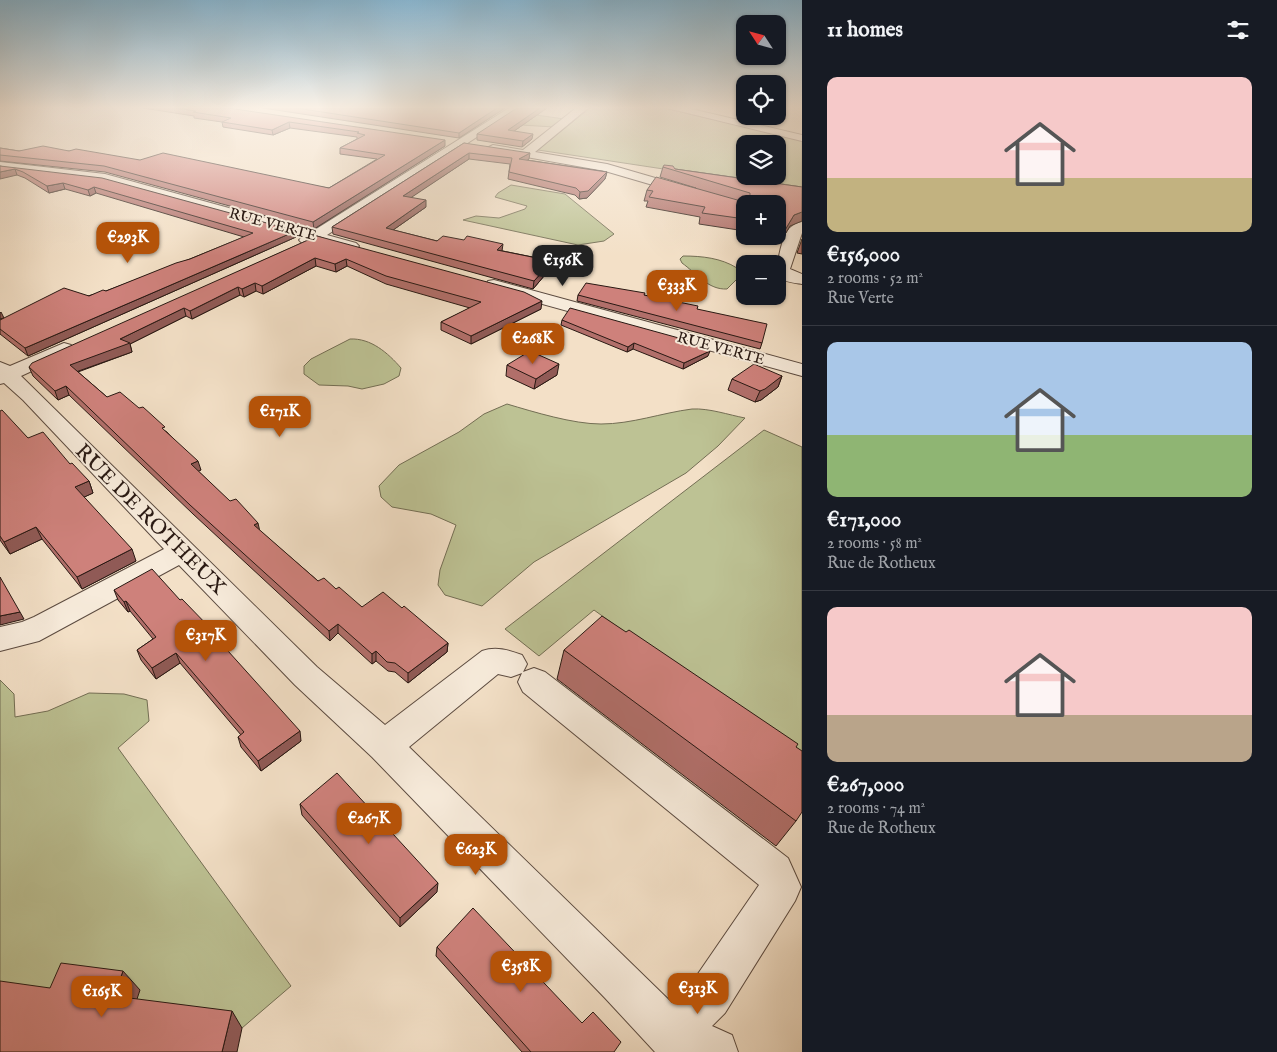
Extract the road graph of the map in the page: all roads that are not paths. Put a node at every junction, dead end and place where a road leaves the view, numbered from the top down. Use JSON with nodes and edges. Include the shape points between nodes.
{"nodes":[{"id":1,"x":439,"y":157,"type":"edge"},
{"id":2,"x":553,"y":157,"type":"edge"},
{"id":3,"x":588,"y":164,"type":"junction"},
{"id":4,"x":0,"y":166,"type":"edge"},
{"id":5,"x":650,"y":170,"type":"junction"},
{"id":6,"x":675,"y":174,"type":"edge"},
{"id":7,"x":636,"y":176,"type":"junction"},
{"id":8,"x":736,"y":205,"type":"edge"},
{"id":9,"x":786,"y":221,"type":"edge"},
{"id":10,"x":802,"y":226,"type":"edge"},
{"id":11,"x":316,"y":236,"type":"junction"},
{"id":12,"x":292,"y":247,"type":"edge"},
{"id":13,"x":364,"y":249,"type":"edge"},
{"id":14,"x":802,"y":279,"type":"edge"},
{"id":15,"x":474,"y":280,"type":"edge"},
{"id":16,"x":78,"y":343,"type":"edge"},
{"id":17,"x":802,"y":370,"type":"edge"},
{"id":18,"x":2,"y":374,"type":"edge"},
{"id":19,"x":182,"y":551,"type":"junction"},
{"id":20,"x":0,"y":639,"type":"edge"},
{"id":21,"x":384,"y":746,"type":"junction"},
{"id":22,"x":687,"y":1048,"type":"edge"}],
"edges":[{"from":1,"to":11,"type":"street"},
{"from":2,"to":3,"type":"street"},
{"from":3,"to":5,"type":"street"},
{"from":3,"to":7,"type":"street"},
{"from":4,"to":11,"type":"street","name":"RUE VERTE","via":[[105,178]]},
{"from":5,"to":6,"type":"street"},
{"from":5,"to":7,"type":"street","via":[[638,171]]},
{"from":7,"to":8,"type":"street"},
{"from":9,"to":10,"type":"street"},
{"from":10,"to":14,"type":"street","via":[[793,232],[781,270],[786,275]]},
{"from":11,"to":12,"type":"street"},
{"from":11,"to":13,"type":"street","name":"RUE VERTE"},
{"from":15,"to":17,"type":"street","name":"RUE VERTE"},
{"from":16,"to":18,"type":"street"},
{"from":18,"to":19,"type":"street","name":"RUE DE ROTHEUX","via":[[37,404]]},
{"from":19,"to":20,"type":"street","via":[[45,625],[28,633]]},
{"from":19,"to":21,"type":"street","name":"RUE DE ROTHEUX","via":[[306,676]]},
{"from":21,"to":22,"type":"street","name":"RUE DE ROTHEUX"},
{"from":21,"to":22,"type":"street","via":[[494,660],[522,673],[774,872],[781,887],[709,997]]}]}
